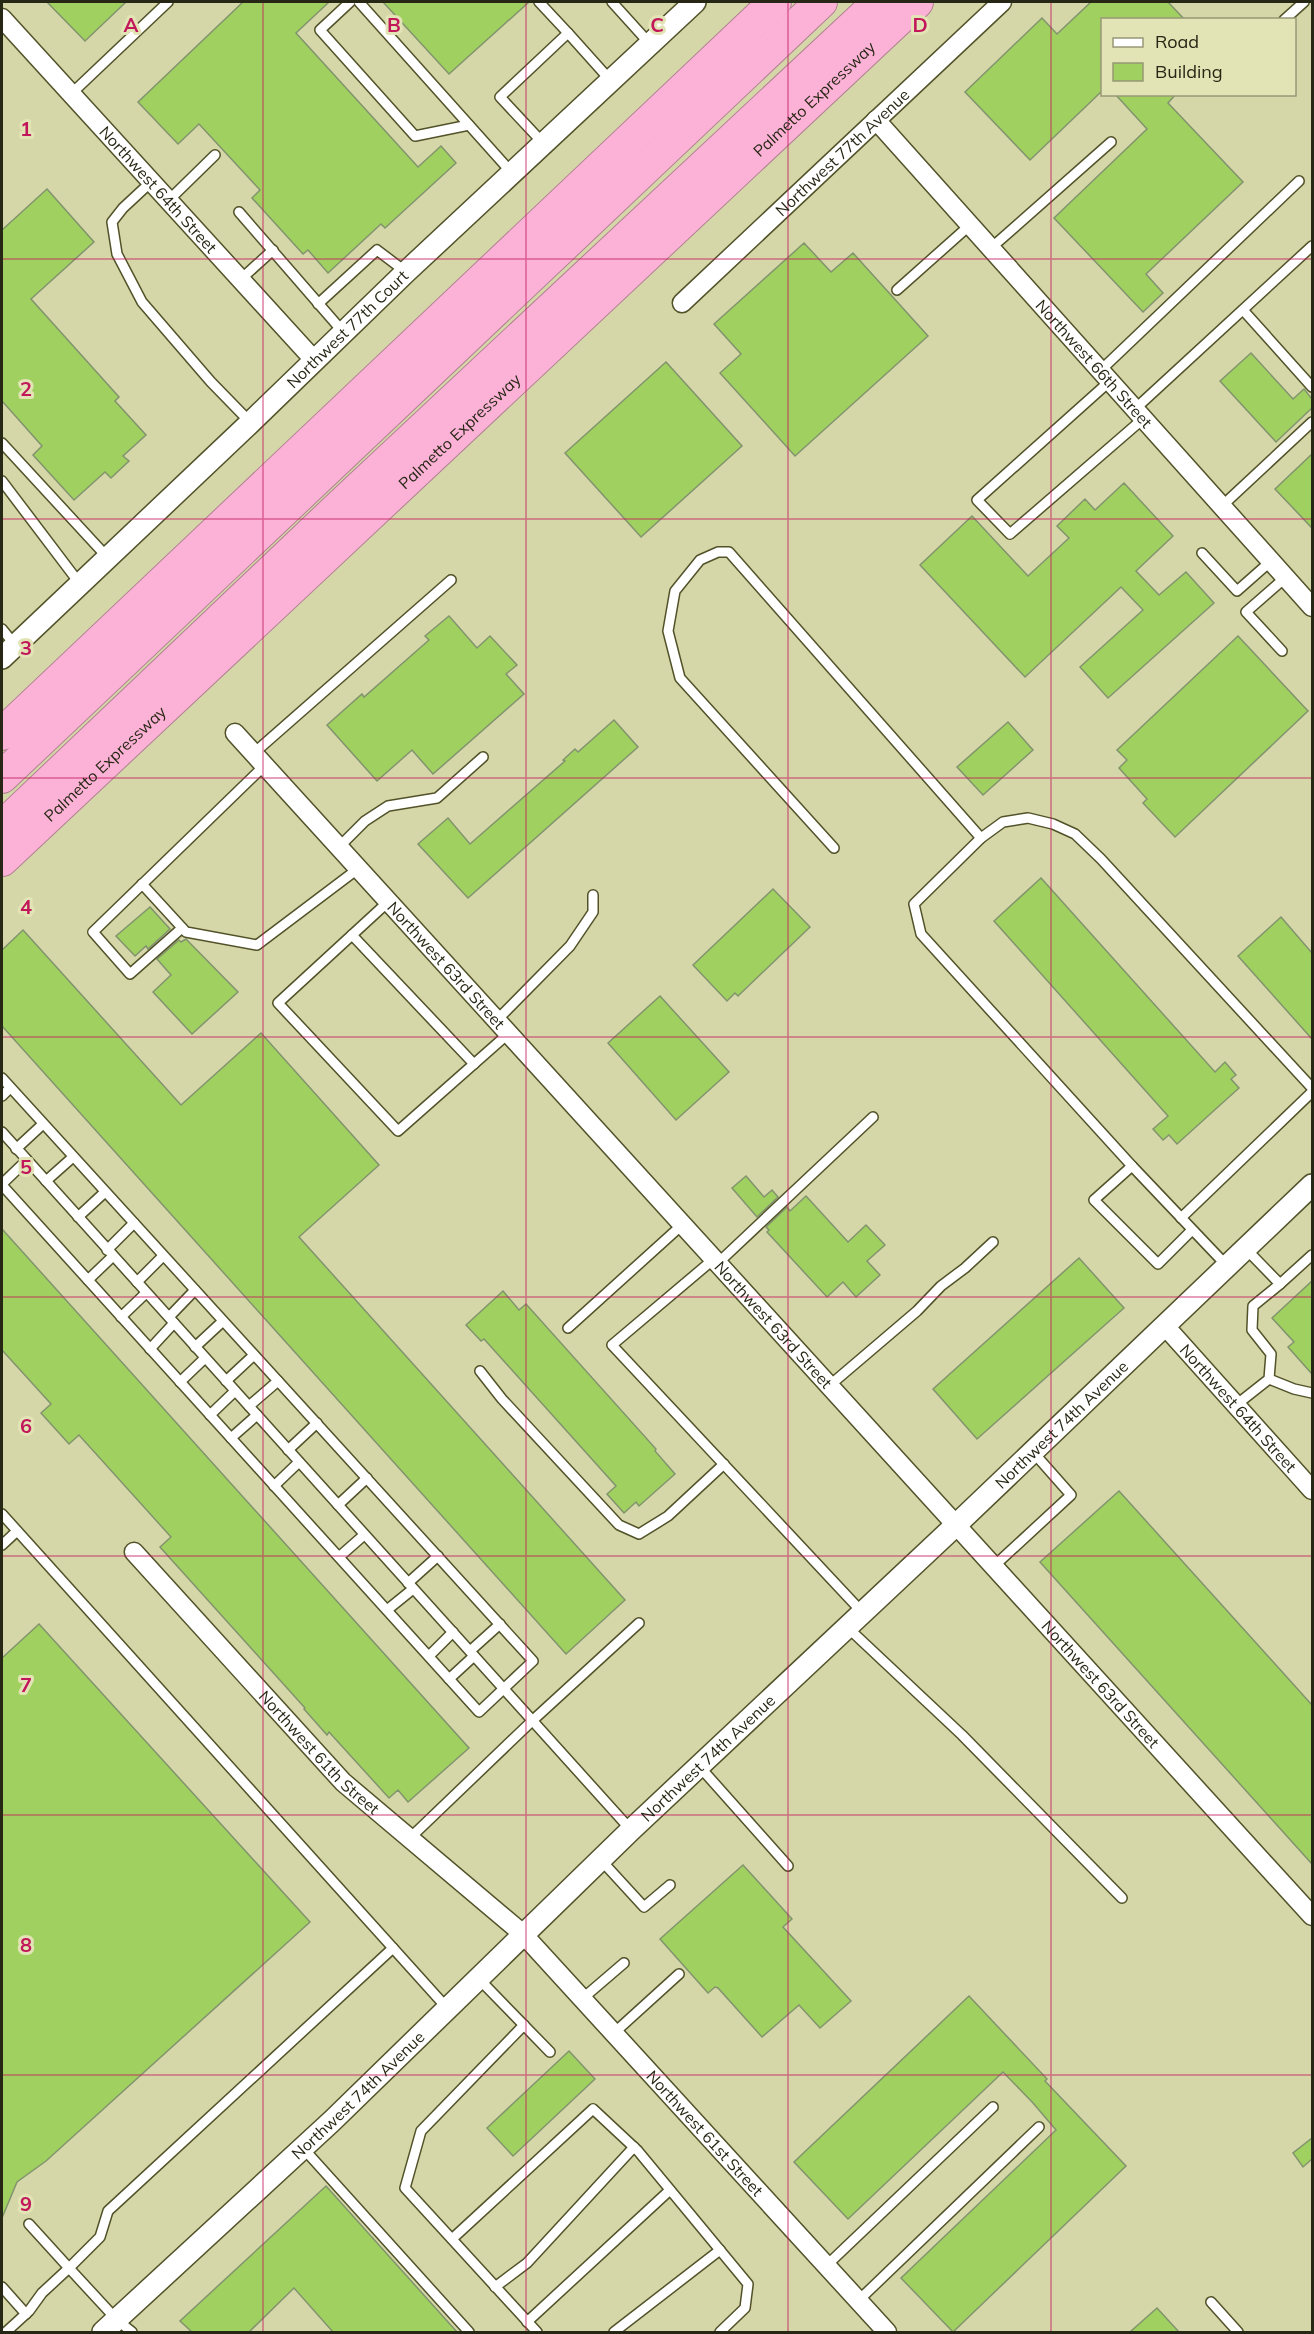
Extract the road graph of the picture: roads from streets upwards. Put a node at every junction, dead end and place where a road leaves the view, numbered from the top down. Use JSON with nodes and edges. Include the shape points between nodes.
{"nodes":[{"id":1,"x":695,"y":2,"type":"edge"},
{"id":2,"x":775,"y":2,"type":"edge"},
{"id":3,"x":821,"y":2,"type":"edge"},
{"id":4,"x":879,"y":2,"type":"edge"},
{"id":5,"x":916,"y":2,"type":"edge"},
{"id":6,"x":1002,"y":2,"type":"edge"},
{"id":7,"x":2,"y":18,"type":"edge"},
{"id":8,"x":876,"y":120,"type":"junction"},
{"id":9,"x":682,"y":303,"type":"dead end"},
{"id":10,"x":315,"y":361,"type":"junction"},
{"id":11,"x":1312,"y":605,"type":"edge"},
{"id":12,"x":6,"y":644,"type":"edge"},
{"id":13,"x":236,"y":733,"type":"dead end"},
{"id":14,"x":2,"y":735,"type":"edge"},
{"id":15,"x":2,"y":777,"type":"edge"},
{"id":16,"x":2,"y":827,"type":"edge"},
{"id":17,"x":2,"y":860,"type":"edge"},
{"id":18,"x":1312,"y":1185,"type":"edge"},
{"id":19,"x":1165,"y":1326,"type":"junction"},
{"id":20,"x":1312,"y":1490,"type":"edge"},
{"id":21,"x":956,"y":1526,"type":"junction"},
{"id":22,"x":134,"y":1552,"type":"dead end"},
{"id":23,"x":1312,"y":1916,"type":"edge"},
{"id":24,"x":523,"y":1934,"type":"junction"},
{"id":25,"x":117,"y":2328,"type":"edge"},
{"id":26,"x":887,"y":2332,"type":"edge"}],
"edges":[{"from":1,"to":10,"type":"street","name":"Northwest 77th Court"},
{"from":2,"to":14,"type":"highway"},
{"from":3,"to":15,"type":"highway"},
{"from":4,"to":16,"type":"highway"},
{"from":5,"to":17,"type":"highway","name":"Palmetto Expressway"},
{"from":6,"to":8,"type":"street","name":"Northwest 77th Avenue"},
{"from":7,"to":10,"type":"street","name":"Northwest 64th Street"},
{"from":8,"to":9,"type":"street","name":"Northwest 77th Avenue"},
{"from":8,"to":11,"type":"street","name":"Northwest 66th Street"},
{"from":10,"to":12,"type":"street","name":"Northwest 77th Court","via":[[80,584]]},
{"from":13,"to":21,"type":"street","name":"Northwest 63rd Street"},
{"from":18,"to":19,"type":"street","name":"Northwest 74th Avenue"},
{"from":19,"to":20,"type":"street","name":"Northwest 64th Street"},
{"from":19,"to":21,"type":"street","name":"Northwest 74th Avenue"},
{"from":21,"to":23,"type":"street","name":"Northwest 63rd Street"},
{"from":21,"to":24,"type":"street","name":"Northwest 74th Avenue"},
{"from":22,"to":24,"type":"street","name":"Northwest 61th Street","via":[[343,1782]]},
{"from":24,"to":25,"type":"street","name":"Northwest 74th Avenue"},
{"from":24,"to":26,"type":"street","name":"Northwest 61st Street"}]}
